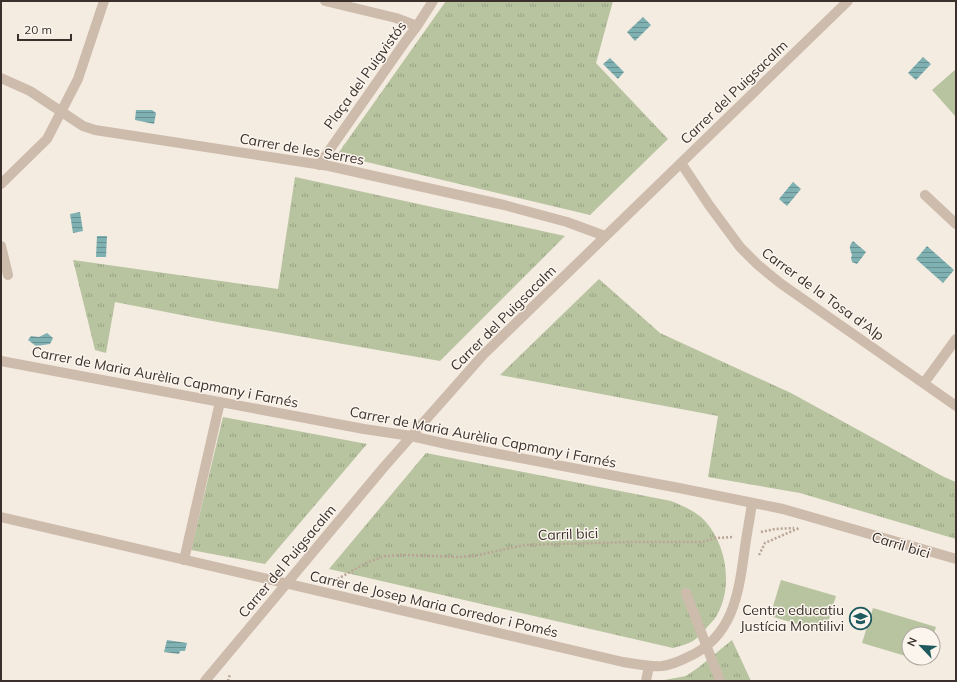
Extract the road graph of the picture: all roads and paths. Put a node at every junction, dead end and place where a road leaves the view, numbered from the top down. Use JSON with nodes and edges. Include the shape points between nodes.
{"nodes":[{"id":1,"x":104,"y":1,"type":"edge"},
{"id":2,"x":325,"y":1,"type":"edge"},
{"id":3,"x":433,"y":1,"type":"edge"},
{"id":4,"x":848,"y":1,"type":"edge"},
{"id":5,"x":417,"y":26,"type":"junction"},
{"id":6,"x":1,"y":78,"type":"edge"},
{"id":7,"x":61,"y":111,"type":"junction"},
{"id":8,"x":319,"y":164,"type":"junction"},
{"id":9,"x":681,"y":164,"type":"junction"},
{"id":10,"x":1,"y":184,"type":"edge"},
{"id":11,"x":925,"y":195,"type":"dead end"},
{"id":12,"x":956,"y":224,"type":"edge"},
{"id":13,"x":605,"y":236,"type":"junction"},
{"id":14,"x":1,"y":246,"type":"edge"},
{"id":15,"x":8,"y":275,"type":"dead end"},
{"id":16,"x":956,"y":339,"type":"edge"},
{"id":17,"x":1,"y":361,"type":"edge"},
{"id":18,"x":924,"y":383,"type":"junction"},
{"id":19,"x":220,"y":402,"type":"junction"},
{"id":20,"x":956,"y":406,"type":"edge"},
{"id":21,"x":411,"y":436,"type":"junction"},
{"id":22,"x":752,"y":503,"type":"junction"},
{"id":23,"x":1,"y":518,"type":"edge"},
{"id":24,"x":806,"y":528,"type":"dead end"},
{"id":25,"x":746,"y":537,"type":"junction"},
{"id":26,"x":956,"y":559,"type":"edge"},
{"id":27,"x":184,"y":560,"type":"junction"},
{"id":28,"x":286,"y":584,"type":"junction"},
{"id":29,"x":318,"y":591,"type":"junction"},
{"id":30,"x":686,"y":593,"type":"dead end"},
{"id":31,"x":706,"y":647,"type":"junction"},
{"id":32,"x":649,"y":666,"type":"junction"},
{"id":33,"x":230,"y":673,"type":"dead end"},
{"id":34,"x":205,"y":681,"type":"edge"},
{"id":35,"x":228,"y":681,"type":"edge"},
{"id":36,"x":646,"y":681,"type":"edge"},
{"id":37,"x":720,"y":681,"type":"edge"}],
"edges":[{"from":1,"to":7,"type":"street","via":[[78,79]]},
{"from":2,"to":5,"type":"street","via":[[396,18]]},
{"from":3,"to":5,"type":"street","name":"Plaça del Puigvistós"},
{"from":4,"to":9,"type":"street","name":"Carrer del Puigsacalm"},
{"from":5,"to":8,"type":"street","name":"Plaça del Puigvistós"},
{"from":6,"to":7,"type":"street","name":"Carrer de les Serres","via":[[30,91]]},
{"from":7,"to":8,"type":"street","name":"Carrer de les Serres","via":[[83,126],[95,130]]},
{"from":7,"to":10,"type":"street","via":[[47,139]]},
{"from":8,"to":13,"type":"street","name":"Carrer de les Serres","via":[[504,206],[567,222]]},
{"from":9,"to":13,"type":"street","name":"Carrer del Puigsacalm"},
{"from":9,"to":18,"type":"street","name":"Carrer de la Tosa d'Alp","via":[[740,247],[758,265]]},
{"from":11,"to":12,"type":"street"},
{"from":13,"to":21,"type":"street","name":"Carrer del Puigsacalm","via":[[483,355]]},
{"from":14,"to":15,"type":"street"},
{"from":16,"to":18,"type":"street"},
{"from":17,"to":19,"type":"street","name":"Carrer de Maria Aurèlia Capmany i Farnés"},
{"from":18,"to":20,"type":"street","name":"Carrer de la Tosa d'Alp"},
{"from":19,"to":21,"type":"street","name":"Carrer de Maria Aurèlia Capmany i Farnés"},
{"from":19,"to":27,"type":"street"},
{"from":21,"to":22,"type":"street","name":"Carrer de Maria Aurèlia Capmany i Farnés"},
{"from":21,"to":28,"type":"street","name":"Carrer del Puigsacalm"},
{"from":22,"to":25,"type":"street","name":"Carrer de Josep Maria Corredor i Pomés"},
{"from":22,"to":26,"type":"street","name":"Carrer de Maria Aurèlia Capmany i Farnés","via":[[831,522]]},
{"from":23,"to":27,"type":"street","name":"Carrer de Josep Maria Corredor i Pomés"},
{"from":24,"to":25,"type":"path","name":"Carril bici","via":[[775,529]]},
{"from":25,"to":29,"type":"path","name":"Carril bici","via":[[723,537],[703,542],[524,545],[456,558],[386,556],[366,563]]},
{"from":25,"to":31,"type":"street","name":"Carrer de Josep Maria Corredor i Pomés","via":[[739,587],[732,612],[725,625]]},
{"from":27,"to":28,"type":"street","name":"Carrer de Josep Maria Corredor i Pomés"},
{"from":28,"to":29,"type":"street","name":"Carrer de Josep Maria Corredor i Pomés"},
{"from":28,"to":34,"type":"street","name":"Carrer del Puigsacalm"},
{"from":29,"to":32,"type":"street","name":"Carrer de Josep Maria Corredor i Pomés"},
{"from":30,"to":31,"type":"street"},
{"from":31,"to":32,"type":"street","name":"Carrer de Josep Maria Corredor i Pomés","via":[[676,662],[663,666]]},
{"from":31,"to":37,"type":"street"},
{"from":32,"to":36,"type":"street"},
{"from":33,"to":35,"type":"path"}]}
